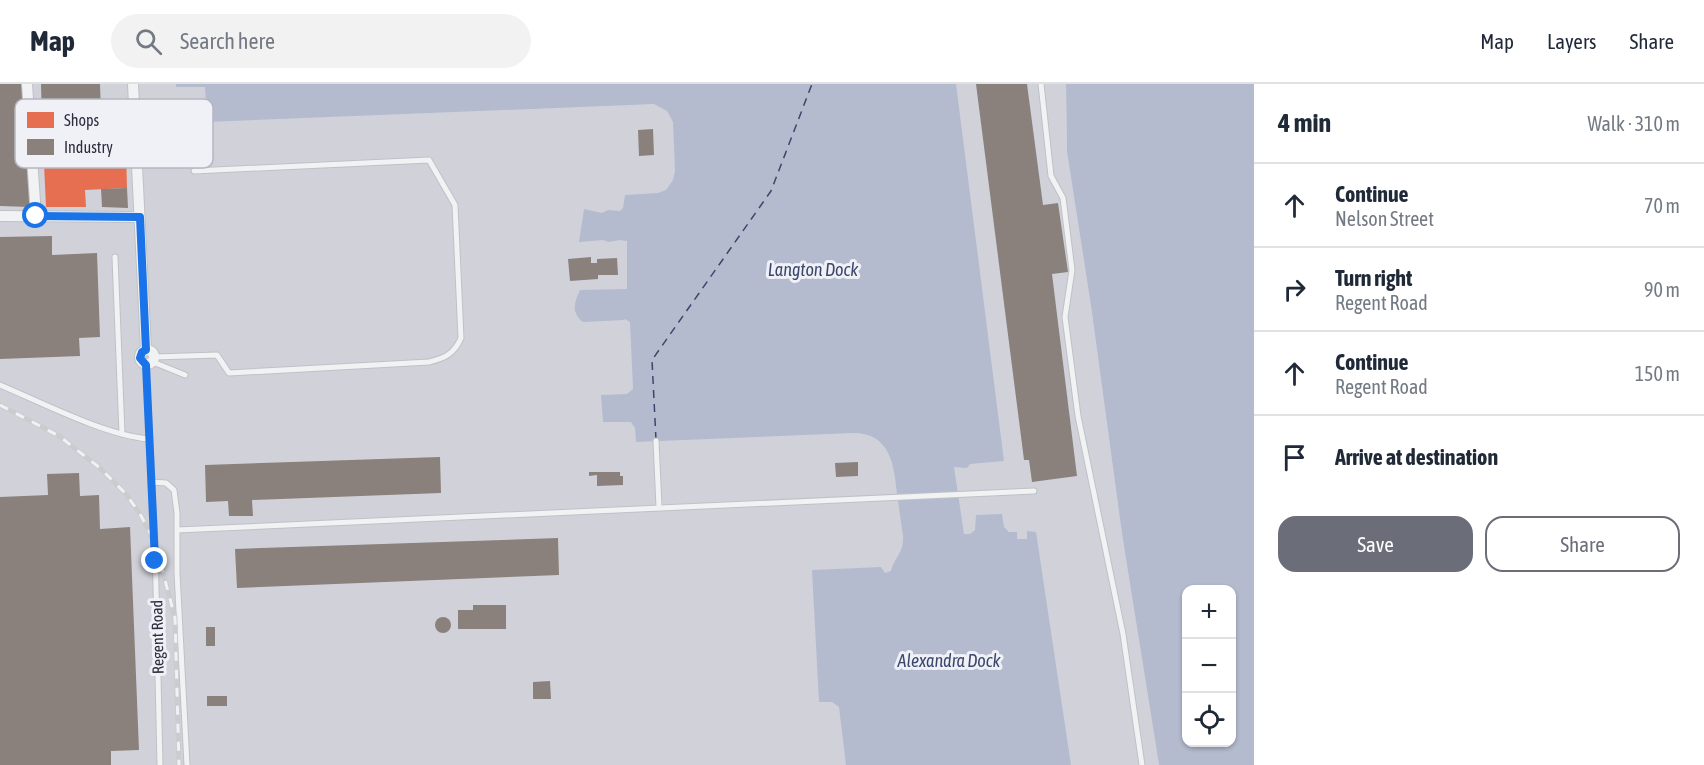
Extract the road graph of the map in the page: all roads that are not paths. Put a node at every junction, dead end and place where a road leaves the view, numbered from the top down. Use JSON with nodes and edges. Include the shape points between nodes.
{"nodes":[{"id":1,"x":27,"y":84,"type":"edge"},
{"id":2,"x":133,"y":84,"type":"edge"},
{"id":3,"x":1041,"y":84,"type":"edge"},
{"id":4,"x":28,"y":99,"type":"edge"},
{"id":5,"x":134,"y":99,"type":"edge"},
{"id":6,"x":33,"y":168,"type":"edge"},
{"id":7,"x":137,"y":168,"type":"edge"},
{"id":8,"x":194,"y":171,"type":"dead end"},
{"id":9,"x":0,"y":216,"type":"edge"},
{"id":10,"x":36,"y":216,"type":"junction"},
{"id":11,"x":140,"y":217,"type":"junction"},
{"id":12,"x":115,"y":257,"type":"dead end"},
{"id":13,"x":150,"y":358,"type":"junction"},
{"id":14,"x":185,"y":375,"type":"dead end"},
{"id":15,"x":0,"y":385,"type":"edge"},
{"id":16,"x":122,"y":434,"type":"junction"},
{"id":17,"x":149,"y":439,"type":"junction"},
{"id":18,"x":656,"y":441,"type":"dead end"},
{"id":19,"x":151,"y":482,"type":"junction"},
{"id":20,"x":1035,"y":490,"type":"dead end"},
{"id":21,"x":659,"y":507,"type":"junction"},
{"id":22,"x":177,"y":531,"type":"junction"},
{"id":23,"x":160,"y":765,"type":"edge"},
{"id":24,"x":187,"y":765,"type":"edge"},
{"id":25,"x":1142,"y":765,"type":"edge"}],
"edges":[{"from":1,"to":4,"type":"street"},
{"from":2,"to":5,"type":"street","name":"Regent Road"},
{"from":3,"to":25,"type":"lane","via":[[1051,176],[1063,198],[1072,270],[1065,318],[1078,416],[1123,634]]},
{"from":6,"to":10,"type":"street"},
{"from":7,"to":11,"type":"street","name":"Regent Road"},
{"from":8,"to":13,"type":"lane","via":[[429,160],[455,205],[461,338],[446,358],[429,362],[229,373],[217,355]]},
{"from":9,"to":10,"type":"street"},
{"from":10,"to":11,"type":"street"},
{"from":11,"to":13,"type":"street","name":"Regent Road"},
{"from":12,"to":16,"type":"lane"},
{"from":13,"to":14,"type":"lane"},
{"from":13,"to":17,"type":"lane","name":"Regent Road"},
{"from":15,"to":16,"type":"lane"},
{"from":16,"to":17,"type":"lane"},
{"from":17,"to":19,"type":"lane","name":"Regent Road"},
{"from":18,"to":21,"type":"lane"},
{"from":19,"to":22,"type":"lane","via":[[166,483],[174,490]]},
{"from":19,"to":23,"type":"lane","name":"Regent Road"},
{"from":20,"to":21,"type":"lane"},
{"from":21,"to":22,"type":"lane"},
{"from":22,"to":24,"type":"lane"}]}
